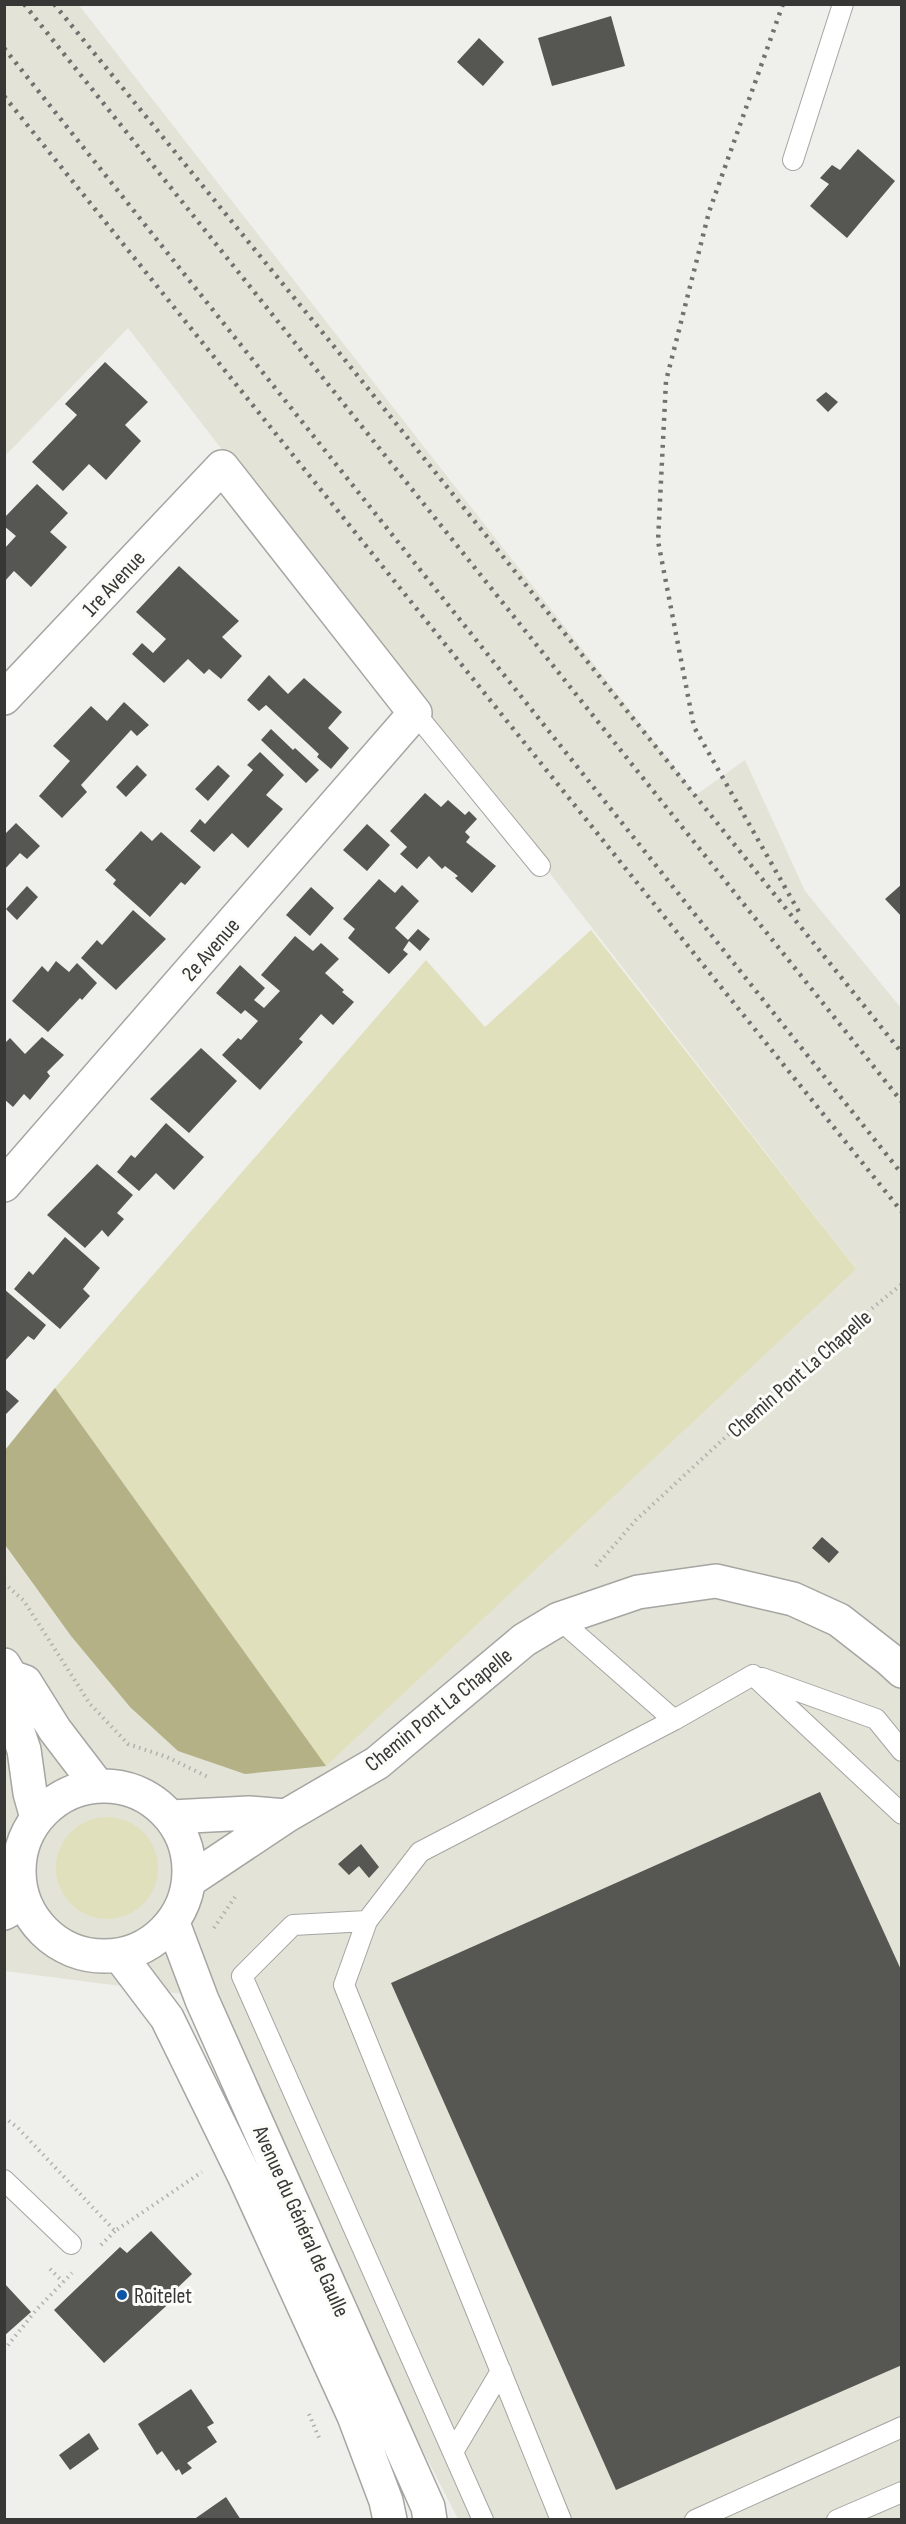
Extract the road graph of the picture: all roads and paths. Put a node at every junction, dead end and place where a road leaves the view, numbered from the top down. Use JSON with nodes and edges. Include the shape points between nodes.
{"nodes":[{"id":1,"x":843,"y":4,"type":"edge"},
{"id":2,"x":793,"y":160,"type":"dead end"},
{"id":3,"x":4,"y":698,"type":"edge"},
{"id":4,"x":415,"y":713,"type":"junction"},
{"id":5,"x":540,"y":866,"type":"dead end"},
{"id":6,"x":4,"y":1185,"type":"edge"},
{"id":7,"x":902,"y":1284,"type":"edge"},
{"id":8,"x":636,"y":1520,"type":"dead end"},
{"id":9,"x":4,"y":1583,"type":"edge"},
{"id":10,"x":559,"y":1619,"type":"junction"},
{"id":11,"x":902,"y":1671,"type":"edge"},
{"id":12,"x":753,"y":1674,"type":"junction"},
{"id":13,"x":7,"y":1687,"type":"edge"},
{"id":14,"x":674,"y":1720,"type":"junction"},
{"id":15,"x":902,"y":1751,"type":"edge"},
{"id":16,"x":97,"y":1785,"type":"junction"},
{"id":17,"x":249,"y":1814,"type":"junction"},
{"id":18,"x":902,"y":1814,"type":"edge"},
{"id":19,"x":286,"y":1816,"type":"junction"},
{"id":20,"x":171,"y":1817,"type":"junction"},
{"id":21,"x":37,"y":1818,"type":"junction"},
{"id":22,"x":190,"y":1880,"type":"junction"},
{"id":23,"x":14,"y":1908,"type":"edge"},
{"id":24,"x":367,"y":1921,"type":"junction"},
{"id":25,"x":173,"y":1923,"type":"junction"},
{"id":26,"x":120,"y":1956,"type":"junction"},
{"id":27,"x":4,"y":2117,"type":"edge"},
{"id":28,"x":207,"y":2169,"type":"dead end"},
{"id":29,"x":4,"y":2180,"type":"edge"},
{"id":30,"x":115,"y":2231,"type":"junction"},
{"id":31,"x":70,"y":2244,"type":"dead end"},
{"id":32,"x":93,"y":2253,"type":"dead end"},
{"id":33,"x":78,"y":2268,"type":"dead end"},
{"id":34,"x":4,"y":2350,"type":"edge"},
{"id":35,"x":501,"y":2371,"type":"junction"},
{"id":36,"x":902,"y":2427,"type":"edge"},
{"id":37,"x":453,"y":2451,"type":"junction"},
{"id":38,"x":902,"y":2492,"type":"edge"},
{"id":39,"x":390,"y":2520,"type":"edge"},
{"id":40,"x":430,"y":2520,"type":"edge"},
{"id":41,"x":483,"y":2520,"type":"edge"},
{"id":42,"x":561,"y":2520,"type":"edge"},
{"id":43,"x":695,"y":2520,"type":"edge"},
{"id":44,"x":837,"y":2520,"type":"edge"}],
"edges":[{"from":1,"to":2,"type":"lane"},
{"from":3,"to":4,"type":"street","name":"1re Avenue","via":[[222,467]]},
{"from":4,"to":5,"type":"lane"},
{"from":4,"to":6,"type":"street","name":"2e Avenue"},
{"from":7,"to":8,"type":"path","name":"Chemin Pont La Chapelle","via":[[812,1357]]},
{"from":9,"to":17,"type":"path","via":[[24,1601],[90,1704],[128,1744],[167,1757],[226,1786],[240,1795]]},
{"from":10,"to":11,"type":"street","name":"Chemin Pont La Chapelle","via":[[638,1592],[716,1581],[792,1599],[839,1620]]},
{"from":10,"to":14,"type":"lane"},
{"from":10,"to":19,"type":"street","name":"Chemin Pont La Chapelle","via":[[524,1640],[377,1763]]},
{"from":12,"to":14,"type":"lane"},
{"from":12,"to":15,"type":"lane","via":[[876,1719]]},
{"from":12,"to":18,"type":"lane"},
{"from":13,"to":16,"type":"street","via":[[25,1682]]},
{"from":13,"to":21,"type":"street"},
{"from":14,"to":24,"type":"lane","via":[[420,1852]]},
{"from":16,"to":20,"type":"street","via":[[125,1788],[150,1799]]},
{"from":16,"to":21,"type":"street","via":[[64,1795]]},
{"from":17,"to":19,"type":"street"},
{"from":17,"to":20,"type":"street"},
{"from":19,"to":22,"type":"street","name":"Chemin Pont La Chapelle"},
{"from":20,"to":22,"type":"street","via":[[187,1847]]},
{"from":21,"to":23,"type":"street","via":[[23,1844]]},
{"from":22,"to":25,"type":"street"},
{"from":23,"to":26,"type":"street","via":[[69,1950],[101,1957]]},
{"from":24,"to":35,"type":"lane","via":[[344,1984]]},
{"from":24,"to":37,"type":"lane","via":[[293,1925],[242,1976]]},
{"from":25,"to":26,"type":"street","via":[[150,1944]]},
{"from":25,"to":40,"type":"street","name":"Avenue du Général de Gaulle","via":[[202,2000],[428,2507]]},
{"from":26,"to":39,"type":"street","name":"Avenue du Général de Gaulle","via":[[166,2018],[244,2175],[354,2416]]},
{"from":27,"to":30,"type":"path"},
{"from":28,"to":30,"type":"path"},
{"from":29,"to":31,"type":"lane"},
{"from":30,"to":32,"type":"path"},
{"from":33,"to":34,"type":"path"},
{"from":35,"to":37,"type":"lane"},
{"from":35,"to":42,"type":"lane"},
{"from":36,"to":43,"type":"lane"},
{"from":37,"to":41,"type":"lane"},
{"from":38,"to":44,"type":"lane"}]}
